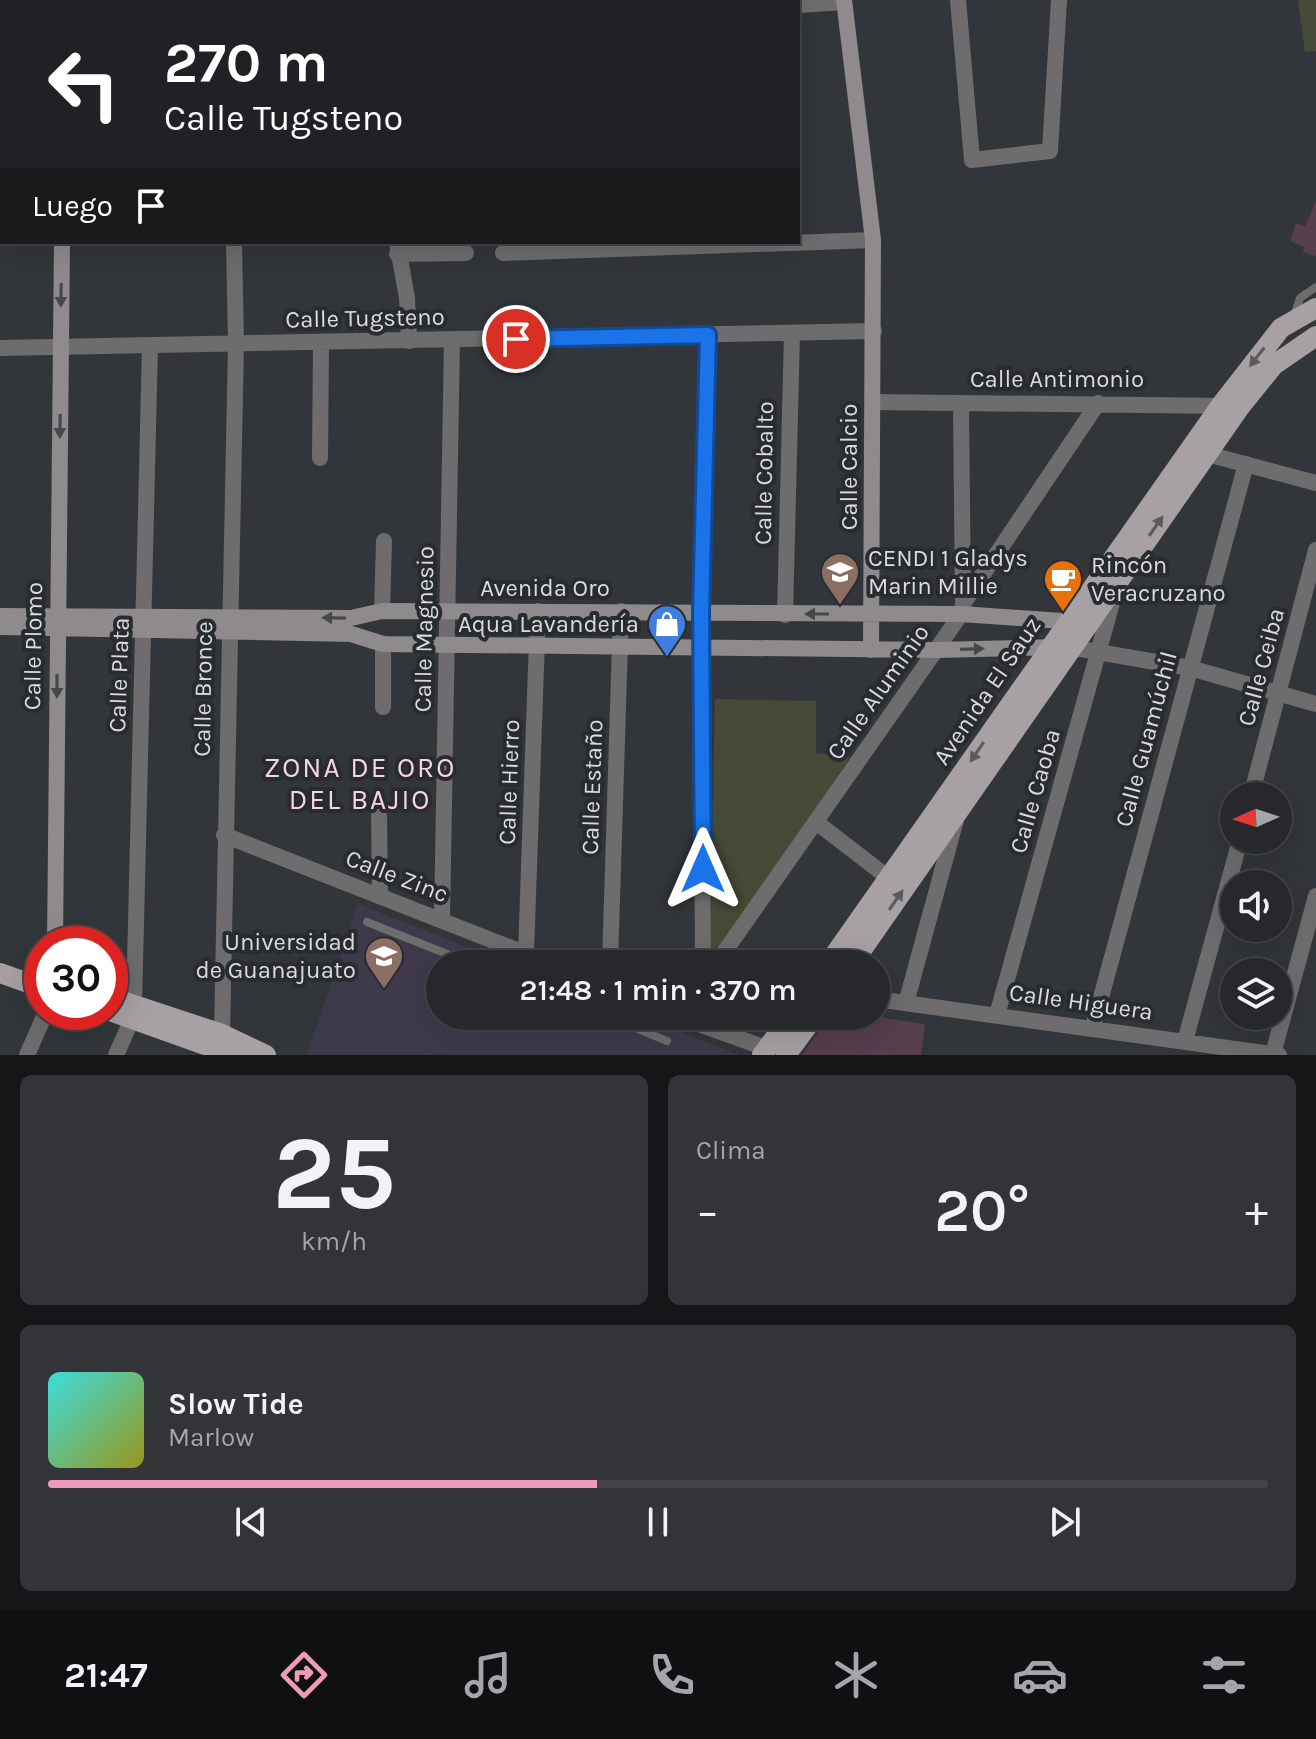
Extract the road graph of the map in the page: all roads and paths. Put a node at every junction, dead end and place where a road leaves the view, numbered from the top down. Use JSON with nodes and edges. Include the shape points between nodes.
{"nodes":[{"id":1,"x":958,"y":0,"type":"edge"},
{"id":2,"x":1059,"y":0,"type":"edge"},
{"id":3,"x":844,"y":1,"type":"edge"},
{"id":4,"x":800,"y":5,"type":"edge"},
{"id":5,"x":873,"y":240,"type":"junction"},
{"id":6,"x":800,"y":242,"type":"edge"},
{"id":7,"x":62,"y":244,"type":"edge"},
{"id":8,"x":234,"y":244,"type":"edge"},
{"id":9,"x":676,"y":244,"type":"edge"},
{"id":10,"x":397,"y":248,"type":"edge"},
{"id":11,"x":466,"y":253,"type":"dead end"},
{"id":12,"x":503,"y":253,"type":"dead end"},
{"id":13,"x":1316,"y":287,"type":"edge"},
{"id":14,"x":1316,"y":308,"type":"edge"},
{"id":15,"x":1293,"y":318,"type":"junction"},
{"id":16,"x":874,"y":331,"type":"junction"},
{"id":17,"x":792,"y":333,"type":"junction"},
{"id":18,"x":708,"y":335,"type":"junction"},
{"id":19,"x":1316,"y":336,"type":"edge"},
{"id":20,"x":452,"y":340,"type":"junction"},
{"id":21,"x":409,"y":341,"type":"junction"},
{"id":22,"x":321,"y":343,"type":"junction"},
{"id":23,"x":236,"y":344,"type":"junction"},
{"id":24,"x":150,"y":346,"type":"junction"},
{"id":25,"x":0,"y":348,"type":"edge"},
{"id":26,"x":61,"y":348,"type":"junction"},
{"id":27,"x":873,"y":402,"type":"junction"},
{"id":28,"x":961,"y":403,"type":"junction"},
{"id":29,"x":1098,"y":403,"type":"junction"},
{"id":30,"x":1230,"y":406,"type":"junction"},
{"id":31,"x":1207,"y":454,"type":"junction"},
{"id":32,"x":320,"y":458,"type":"dead end"},
{"id":33,"x":1246,"y":464,"type":"junction"},
{"id":34,"x":1316,"y":483,"type":"edge"},
{"id":35,"x":384,"y":541,"type":"dead end"},
{"id":36,"x":1316,"y":550,"type":"edge"},
{"id":37,"x":1118,"y":581,"type":"junction"},
{"id":38,"x":962,"y":609,"type":"junction"},
{"id":39,"x":382,"y":611,"type":"junction"},
{"id":40,"x":538,"y":611,"type":"junction"},
{"id":41,"x":621,"y":611,"type":"junction"},
{"id":42,"x":448,"y":612,"type":"junction"},
{"id":43,"x":701,"y":612,"type":"junction"},
{"id":44,"x":873,"y":614,"type":"junction"},
{"id":45,"x":785,"y":615,"type":"junction"},
{"id":46,"x":0,"y":616,"type":"edge"},
{"id":47,"x":1067,"y":620,"type":"junction"},
{"id":48,"x":58,"y":621,"type":"junction"},
{"id":49,"x":145,"y":622,"type":"junction"},
{"id":50,"x":1090,"y":623,"type":"junction"},
{"id":51,"x":228,"y":624,"type":"junction"},
{"id":52,"x":0,"y":627,"type":"edge"},
{"id":53,"x":383,"y":644,"type":"junction"},
{"id":54,"x":448,"y":644,"type":"junction"},
{"id":55,"x":538,"y":644,"type":"junction"},
{"id":56,"x":620,"y":646,"type":"junction"},
{"id":57,"x":1049,"y":646,"type":"junction"},
{"id":58,"x":702,"y":648,"type":"junction"},
{"id":59,"x":1075,"y":648,"type":"junction"},
{"id":60,"x":871,"y":650,"type":"junction"},
{"id":61,"x":936,"y":650,"type":"junction"},
{"id":62,"x":1099,"y":651,"type":"junction"},
{"id":63,"x":1190,"y":668,"type":"junction"},
{"id":64,"x":1279,"y":693,"type":"junction"},
{"id":65,"x":1316,"y":704,"type":"edge"},
{"id":66,"x":383,"y":707,"type":"dead end"},
{"id":67,"x":1255,"y":782,"type":"edge"},
{"id":68,"x":959,"y":807,"type":"junction"},
{"id":69,"x":379,"y":815,"type":"dead end"},
{"id":70,"x":816,"y":822,"type":"junction"},
{"id":71,"x":224,"y":835,"type":"junction"},
{"id":72,"x":1236,"y":854,"type":"edge"},
{"id":73,"x":890,"y":879,"type":"junction"},
{"id":74,"x":380,"y":894,"type":"junction"},
{"id":75,"x":1316,"y":896,"type":"edge"},
{"id":76,"x":442,"y":918,"type":"junction"},
{"id":77,"x":367,"y":922,"type":"dead end"},
{"id":78,"x":55,"y":926,"type":"edge"},
{"id":79,"x":437,"y":950,"type":"edge"},
{"id":80,"x":519,"y":950,"type":"edge"},
{"id":81,"x":526,"y":950,"type":"edge"},
{"id":82,"x":610,"y":950,"type":"edge"},
{"id":83,"x":703,"y":950,"type":"edge"},
{"id":84,"x":726,"y":950,"type":"edge"},
{"id":85,"x":838,"y":950,"type":"edge"},
{"id":86,"x":862,"y":950,"type":"edge"},
{"id":87,"x":0,"y":961,"type":"edge"},
{"id":88,"x":24,"y":969,"type":"edge"},
{"id":89,"x":0,"y":973,"type":"edge"},
{"id":90,"x":24,"y":982,"type":"edge"},
{"id":91,"x":890,"y":1001,"type":"edge"},
{"id":92,"x":906,"y":1003,"type":"junction"},
{"id":93,"x":128,"y":1009,"type":"edge"},
{"id":94,"x":128,"y":1012,"type":"edge"},
{"id":95,"x":133,"y":1012,"type":"junction"},
{"id":96,"x":997,"y":1015,"type":"junction"},
{"id":97,"x":1093,"y":1027,"type":"junction"},
{"id":98,"x":38,"y":1030,"type":"edge"},
{"id":99,"x":641,"y":1030,"type":"edge"},
{"id":100,"x":715,"y":1030,"type":"edge"},
{"id":101,"x":785,"y":1030,"type":"edge"},
{"id":102,"x":800,"y":1030,"type":"edge"},
{"id":103,"x":222,"y":1034,"type":"junction"},
{"id":104,"x":667,"y":1041,"type":"dead end"},
{"id":105,"x":1185,"y":1041,"type":"junction"},
{"id":106,"x":775,"y":1053,"type":"edge"},
{"id":107,"x":1273,"y":1054,"type":"edge"},
{"id":108,"x":27,"y":1055,"type":"edge"},
{"id":109,"x":116,"y":1055,"type":"edge"},
{"id":110,"x":233,"y":1055,"type":"edge"},
{"id":111,"x":266,"y":1055,"type":"edge"},
{"id":112,"x":1279,"y":1055,"type":"edge"}],
"edges":[{"from":1,"to":2,"type":"street","via":[[972,160],[1050,151]]},
{"from":3,"to":4,"type":"street"},
{"from":3,"to":5,"type":"main road","name":"Calle Calcio"},
{"from":5,"to":6,"type":"street"},
{"from":5,"to":16,"type":"main road","name":"Calle Calcio"},
{"from":7,"to":26,"type":"main road","name":"Calle Plomo","one_way":true},
{"from":8,"to":23,"type":"street","name":"Calle Bronce"},
{"from":9,"to":12,"type":"street"},
{"from":10,"to":11,"type":"street"},
{"from":10,"to":21,"type":"street"},
{"from":13,"to":15,"type":"lane","via":[[1300,298]]},
{"from":14,"to":15,"type":"main road","name":"Avenida El Sauz"},
{"from":15,"to":30,"type":"main road","name":"Avenida El Sauz","one_way":true},
{"from":16,"to":17,"type":"street","name":"Calle Tugsteno"},
{"from":16,"to":27,"type":"main road","name":"Calle Calcio"},
{"from":17,"to":18,"type":"street","name":"Calle Tugsteno"},
{"from":17,"to":45,"type":"street","name":"Calle Cobalto"},
{"from":18,"to":20,"type":"street","name":"Calle Tugsteno"},
{"from":18,"to":43,"type":"street"},
{"from":19,"to":30,"type":"main road","name":"Avenida El Sauz","via":[[1274,365]]},
{"from":20,"to":21,"type":"street","name":"Calle Tugsteno"},
{"from":20,"to":42,"type":"street","name":"Calle Magnesio"},
{"from":21,"to":22,"type":"street","name":"Calle Tugsteno"},
{"from":22,"to":23,"type":"street","name":"Calle Tugsteno"},
{"from":22,"to":32,"type":"street"},
{"from":23,"to":24,"type":"street","name":"Calle Tugsteno"},
{"from":23,"to":51,"type":"street","name":"Calle Bronce"},
{"from":24,"to":26,"type":"street","name":"Calle Tugsteno"},
{"from":24,"to":49,"type":"street","name":"Calle Plata"},
{"from":25,"to":26,"type":"street","name":"Calle Tugsteno"},
{"from":26,"to":48,"type":"main road","name":"Calle Plomo","one_way":true},
{"from":27,"to":28,"type":"street","name":"Calle Antimonio"},
{"from":27,"to":44,"type":"main road","name":"Calle Calcio"},
{"from":28,"to":29,"type":"street","name":"Calle Antimonio"},
{"from":28,"to":38,"type":"street"},
{"from":29,"to":30,"type":"street","name":"Calle Antimonio"},
{"from":29,"to":38,"type":"street","name":"Calle Aluminio"},
{"from":30,"to":31,"type":"main road","name":"Avenida El Sauz"},
{"from":30,"to":47,"type":"main road","name":"Avenida El Sauz"},
{"from":31,"to":33,"type":"street"},
{"from":37,"to":31,"type":"main road","name":"Avenida El Sauz","one_way":true},
{"from":33,"to":34,"type":"street"},
{"from":33,"to":63,"type":"street","name":"Calle Guamúchil"},
{"from":35,"to":39,"type":"street"},
{"from":36,"to":64,"type":"street","name":"Calle Ceiba"},
{"from":37,"to":50,"type":"main road","name":"Avenida El Sauz"},
{"from":37,"to":62,"type":"street","name":"Calle Caoba"},
{"from":38,"to":44,"type":"main road","name":"Avenida Oro"},
{"from":38,"to":47,"type":"main road","name":"Avenida Oro"},
{"from":38,"to":61,"type":"street","name":"Calle Aluminio"},
{"from":39,"to":42,"type":"main road","name":"Avenida Oro"},
{"from":39,"to":51,"type":"main road","name":"Avenida Oro","one_way":true,"via":[[351,618]]},
{"from":40,"to":41,"type":"main road","name":"Avenida Oro"},
{"from":40,"to":42,"type":"main road","name":"Avenida Oro"},
{"from":40,"to":55,"type":"street","name":"Calle Hierro"},
{"from":41,"to":43,"type":"main road","name":"Avenida Oro"},
{"from":41,"to":56,"type":"street","name":"Calle Estaño"},
{"from":42,"to":54,"type":"street","name":"Calle Magnesio"},
{"from":43,"to":45,"type":"main road","name":"Avenida Oro"},
{"from":43,"to":58,"type":"street"},
{"from":44,"to":45,"type":"main road","name":"Avenida Oro","one_way":true},
{"from":44,"to":60,"type":"main road","name":"Calle Calcio"},
{"from":46,"to":48,"type":"main road","name":"Avenida Oro"},
{"from":47,"to":50,"type":"main road","name":"Avenida Oro"},
{"from":47,"to":57,"type":"main road","name":"Avenida El Sauz"},
{"from":48,"to":49,"type":"main road","name":"Avenida Oro"},
{"from":48,"to":52,"type":"main road","name":"Avenida Oro"},
{"from":48,"to":78,"type":"main road","name":"Calle Plomo","one_way":true},
{"from":49,"to":51,"type":"main road","name":"Avenida Oro"},
{"from":49,"to":95,"type":"street","name":"Calle Plata"},
{"from":50,"to":59,"type":"main road","name":"Avenida El Sauz"},
{"from":51,"to":53,"type":"main road","name":"Avenida Oro","via":[[351,634]]},
{"from":51,"to":71,"type":"street","name":"Calle Bronce"},
{"from":53,"to":54,"type":"main road","name":"Avenida Oro"},
{"from":53,"to":66,"type":"street"},
{"from":54,"to":55,"type":"main road","name":"Avenida Oro"},
{"from":54,"to":76,"type":"street","name":"Calle Magnesio"},
{"from":55,"to":56,"type":"main road","name":"Avenida Oro"},
{"from":55,"to":81,"type":"street","name":"Calle Hierro"},
{"from":56,"to":58,"type":"main road","name":"Avenida Oro"},
{"from":56,"to":82,"type":"street","name":"Calle Estaño"},
{"from":57,"to":59,"type":"main road","name":"Avenida Oro"},
{"from":61,"to":57,"type":"main road","name":"Avenida Oro","one_way":true},
{"from":57,"to":73,"type":"main road","name":"Avenida El Sauz","one_way":true},
{"from":58,"to":60,"type":"main road","name":"Avenida Oro"},
{"from":58,"to":83,"type":"street"},
{"from":59,"to":62,"type":"street"},
{"from":59,"to":68,"type":"main road","name":"Avenida El Sauz"},
{"from":60,"to":61,"type":"main road","name":"Avenida Oro"},
{"from":61,"to":70,"type":"street","name":"Calle Aluminio"},
{"from":62,"to":63,"type":"street"},
{"from":62,"to":96,"type":"street","name":"Calle Caoba"},
{"from":63,"to":64,"type":"street"},
{"from":63,"to":97,"type":"street","name":"Calle Guamúchil"},
{"from":64,"to":65,"type":"street"},
{"from":64,"to":67,"type":"street","name":"Calle Ceiba"},
{"from":86,"to":68,"type":"main road","name":"Avenida El Sauz","one_way":true},
{"from":68,"to":92,"type":"street"},
{"from":69,"to":74,"type":"street"},
{"from":70,"to":73,"type":"street"},
{"from":70,"to":84,"type":"street","name":"Calle Aluminio"},
{"from":71,"to":74,"type":"street","name":"Calle Zinc"},
{"from":71,"to":103,"type":"street","name":"Calle Bronce"},
{"from":72,"to":105,"type":"street"},
{"from":73,"to":85,"type":"main road","name":"Avenida El Sauz"},
{"from":74,"to":76,"type":"street","name":"Calle Zinc"},
{"from":75,"to":107,"type":"street"},
{"from":76,"to":80,"type":"street","name":"Calle Zinc"},
{"from":77,"to":79,"type":"lane"},
{"from":87,"to":88,"type":"main road"},
{"from":89,"to":90,"type":"main road"},
{"from":91,"to":92,"type":"street","name":"Calle Higuera"},
{"from":92,"to":96,"type":"street","name":"Calle Higuera"},
{"from":93,"to":95,"type":"main road"},
{"from":94,"to":95,"type":"main road"},
{"from":95,"to":103,"type":"main road"},
{"from":95,"to":109,"type":"street"},
{"from":95,"to":110,"type":"main road"},
{"from":96,"to":97,"type":"street","name":"Calle Higuera"},
{"from":97,"to":105,"type":"street","name":"Calle Higuera"},
{"from":98,"to":108,"type":"street"},
{"from":99,"to":104,"type":"lane"},
{"from":100,"to":106,"type":"street"},
{"from":101,"to":106,"type":"main road"},
{"from":102,"to":106,"type":"main road"},
{"from":103,"to":111,"type":"main road"},
{"from":105,"to":107,"type":"street","name":"Calle Higuera"},
{"from":107,"to":112,"type":"street","name":"Calle Higuera"}]}
